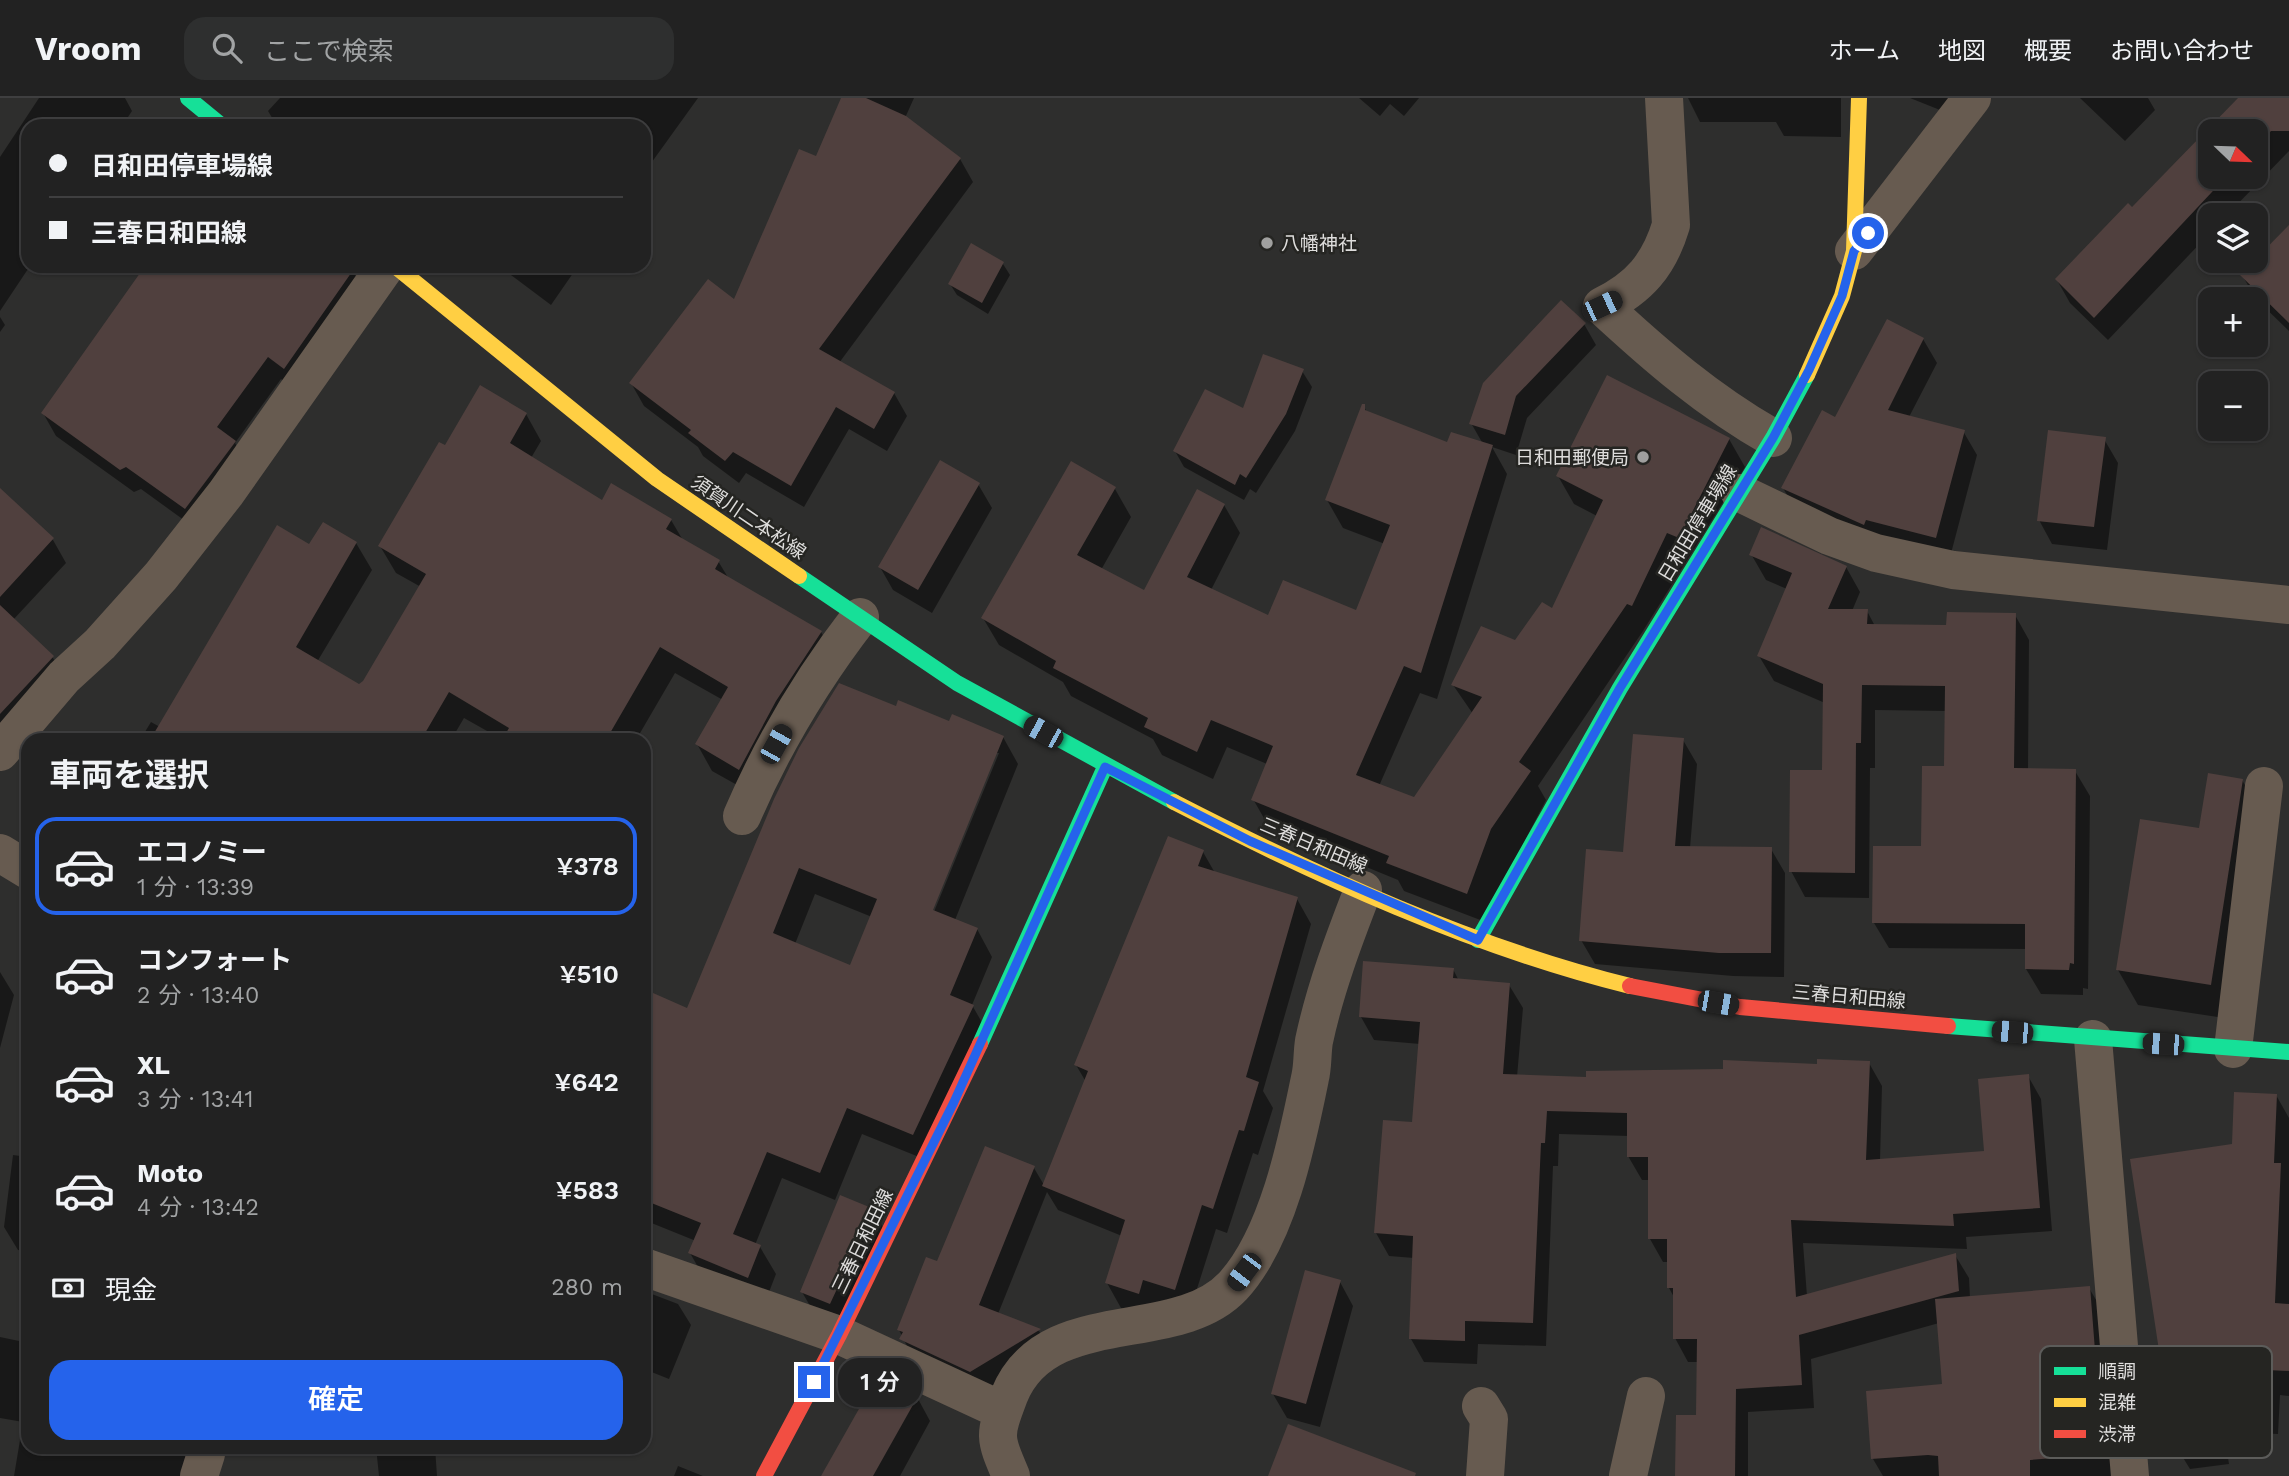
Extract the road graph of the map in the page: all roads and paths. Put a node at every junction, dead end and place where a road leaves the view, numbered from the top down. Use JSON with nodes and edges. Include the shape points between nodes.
{"nodes":[{"id":1,"x":188,"y":98,"type":"edge"},
{"id":2,"x":1664,"y":98,"type":"edge"},
{"id":3,"x":1859,"y":98,"type":"edge"},
{"id":4,"x":1972,"y":98,"type":"edge"},
{"id":5,"x":214,"y":119,"type":"edge"},
{"id":6,"x":1854,"y":251,"type":"junction"},
{"id":7,"x":381,"y":273,"type":"edge"},
{"id":8,"x":404,"y":273,"type":"edge"},
{"id":9,"x":1773,"y":438,"type":"junction"},
{"id":10,"x":1740,"y":492,"type":"junction"},
{"id":11,"x":2289,"y":605,"type":"edge"},
{"id":12,"x":860,"y":617,"type":"junction"},
{"id":13,"x":0,"y":752,"type":"edge"},
{"id":14,"x":1105,"y":767,"type":"junction"},
{"id":15,"x":2264,"y":786,"type":"dead end"},
{"id":16,"x":742,"y":816,"type":"dead end"},
{"id":17,"x":0,"y":853,"type":"edge"},
{"id":18,"x":21,"y":866,"type":"edge"},
{"id":19,"x":1363,"y":890,"type":"junction"},
{"id":20,"x":1478,"y":940,"type":"junction"},
{"id":21,"x":2093,"y":1039,"type":"junction"},
{"id":22,"x":2233,"y":1049,"type":"junction"},
{"id":23,"x":2289,"y":1052,"type":"edge"},
{"id":24,"x":651,"y":1269,"type":"edge"},
{"id":25,"x":839,"y":1335,"type":"junction"},
{"id":26,"x":2119,"y":1346,"type":"edge"},
{"id":27,"x":1646,"y":1396,"type":"dead end"},
{"id":28,"x":1481,"y":1406,"type":"dead end"},
{"id":29,"x":1003,"y":1411,"type":"junction"},
{"id":30,"x":2128,"y":1458,"type":"edge"},
{"id":31,"x":764,"y":1476,"type":"edge"},
{"id":32,"x":1011,"y":1476,"type":"edge"},
{"id":33,"x":1485,"y":1476,"type":"edge"},
{"id":34,"x":1628,"y":1476,"type":"edge"},
{"id":35,"x":2130,"y":1476,"type":"edge"}],
"edges":[{"from":1,"to":5,"type":"main road"},
{"from":2,"to":9,"type":"street","via":[[1668,234],[1654,264],[1629,293],[1602,306],[1671,370],[1724,410]]},
{"from":3,"to":6,"type":"main road","name":"日和田停車場線"},
{"from":4,"to":6,"type":"street"},
{"from":6,"to":9,"type":"main road","name":"日和田停車場線","via":[[1837,309]]},
{"from":7,"to":13,"type":"street","via":[[226,493],[161,576]]},
{"from":8,"to":12,"type":"main road","name":"須賀川二本松線","via":[[657,480]]},
{"from":9,"to":10,"type":"main road","name":"日和田停車場線"},
{"from":10,"to":11,"type":"street","via":[[1876,553],[1954,570]]},
{"from":10,"to":20,"type":"main road","name":"日和田停車場線","via":[[1620,688]]},
{"from":12,"to":14,"type":"main road","name":"須賀川二本松線","via":[[957,683]]},
{"from":12,"to":16,"type":"street","via":[[797,706]]},
{"from":14,"to":19,"type":"main road","name":"三春日和田線","via":[[1250,841]]},
{"from":14,"to":25,"type":"main road","name":"三春日和田線","via":[[954,1102]]},
{"from":15,"to":22,"type":"street"},
{"from":17,"to":18,"type":"street"},
{"from":19,"to":20,"type":"main road","name":"三春日和田線"},
{"from":19,"to":29,"type":"street","via":[[1340,949],[1314,1043],[1311,1076],[1279,1198],[1244,1272],[1203,1310],[1117,1326],[1043,1354],[1029,1363],[1013,1385]]},
{"from":20,"to":21,"type":"main road","name":"三春日和田線","via":[[1561,969],[1740,1007]]},
{"from":21,"to":22,"type":"main road","name":"三春日和田線"},
{"from":21,"to":26,"type":"street"},
{"from":22,"to":23,"type":"main road","name":"三春日和田線"},
{"from":24,"to":25,"type":"street"},
{"from":25,"to":29,"type":"street"},
{"from":25,"to":31,"type":"main road","name":"三春日和田線"},
{"from":27,"to":34,"type":"street"},
{"from":28,"to":33,"type":"street","via":[[1489,1419]]},
{"from":29,"to":32,"type":"street","via":[[996,1429]]},
{"from":30,"to":35,"type":"street"}]}
